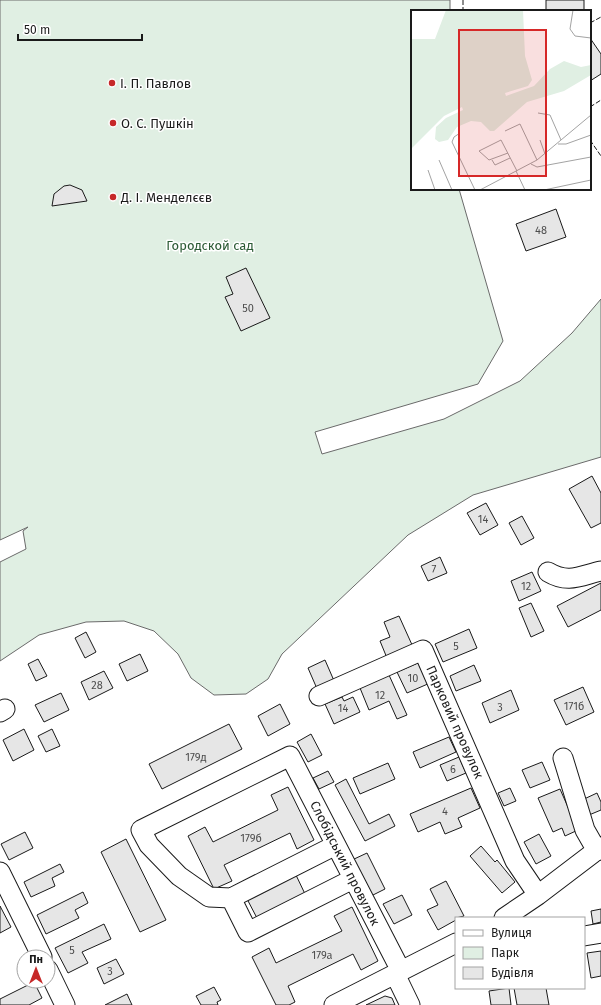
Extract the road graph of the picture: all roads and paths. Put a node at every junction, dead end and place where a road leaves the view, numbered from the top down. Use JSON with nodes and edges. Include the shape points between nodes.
{"nodes":[{"id":1,"x":601,"y":571,"type":"edge"},
{"id":2,"x":548,"y":572,"type":"dead end"},
{"id":3,"x":319,"y":696,"type":"dead end"},
{"id":4,"x":563,"y":758,"type":"dead end"},
{"id":5,"x":336,"y":845,"type":"junction"},
{"id":6,"x":599,"y":849,"type":"edge"},
{"id":7,"x":0,"y":872,"type":"edge"},
{"id":8,"x":353,"y":879,"type":"junction"},
{"id":9,"x":538,"y":895,"type":"junction"},
{"id":10,"x":231,"y":898,"type":"junction"},
{"id":11,"x":505,"y":917,"type":"edge"},
{"id":12,"x":601,"y":933,"type":"edge"},
{"id":13,"x":585,"y":936,"type":"edge"},
{"id":14,"x":455,"y":944,"type":"edge"},
{"id":15,"x":38,"y":949,"type":"edge"},
{"id":16,"x":398,"y":973,"type":"junction"},
{"id":17,"x":56,"y":986,"type":"edge"},
{"id":18,"x":65,"y":1005,"type":"edge"},
{"id":19,"x":334,"y":1005,"type":"edge"},
{"id":20,"x":410,"y":1005,"type":"edge"}],
"edges":[{"from":1,"to":2,"type":"street","via":[[571,579],[558,578]]},
{"from":3,"to":9,"type":"street","name":"Парковий провулок","via":[[423,650],[515,861]]},
{"from":4,"to":6,"type":"street","via":[[585,830]]},
{"from":5,"to":8,"type":"street","name":"Слобідський провулок"},
{"from":5,"to":10,"type":"street"},
{"from":5,"to":10,"type":"street","name":"Слобідський провулок","via":[[290,756],[141,830],[149,845],[179,876],[209,897]]},
{"from":6,"to":9,"type":"street"},
{"from":7,"to":15,"type":"street"},
{"from":8,"to":10,"type":"street","via":[[248,932]]},
{"from":8,"to":16,"type":"street","name":"Слобідський провулок"},
{"from":9,"to":11,"type":"street"},
{"from":12,"to":13,"type":"street"},
{"from":14,"to":16,"type":"street"},
{"from":16,"to":19,"type":"street"},
{"from":16,"to":20,"type":"street","name":"Слобідський провулок"},
{"from":17,"to":18,"type":"street"}]}
